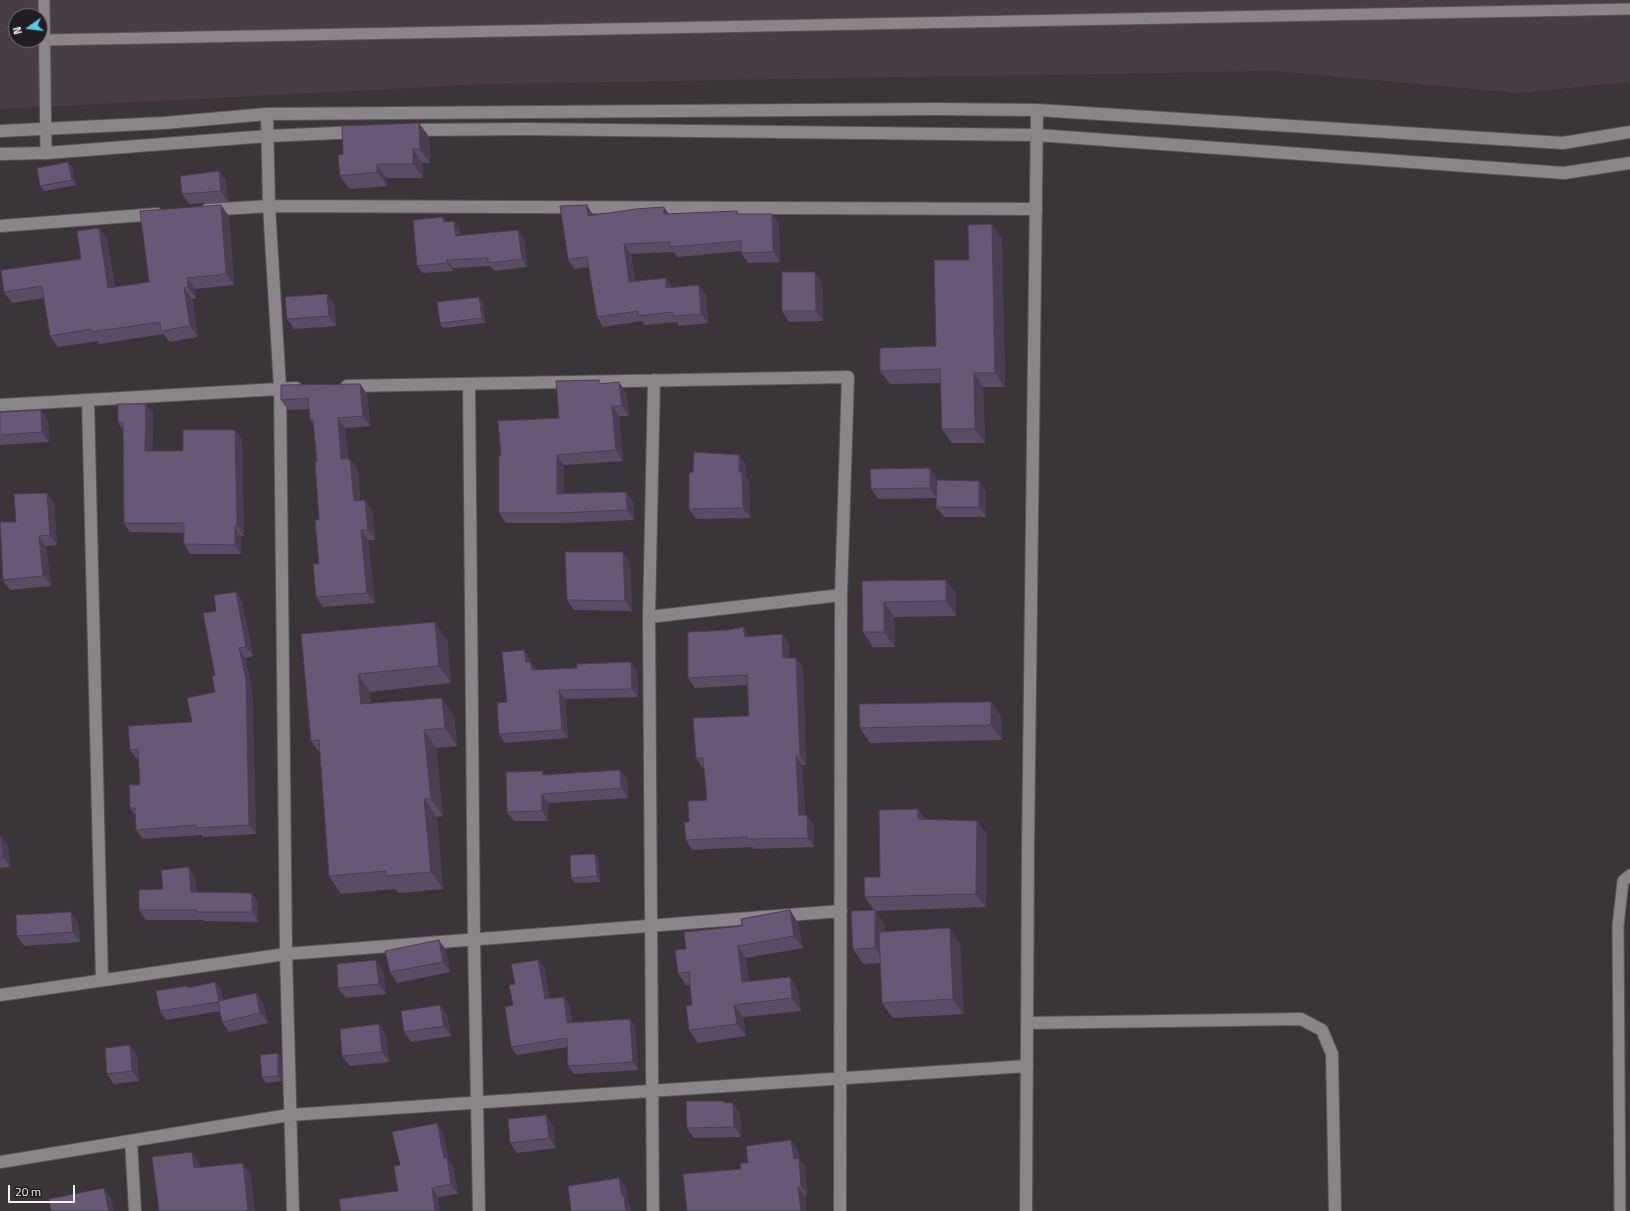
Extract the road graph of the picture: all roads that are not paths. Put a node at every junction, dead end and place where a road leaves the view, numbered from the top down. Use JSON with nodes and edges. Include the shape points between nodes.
{"nodes":[{"id":1,"x":1630,"y":9,"type":"edge"},
{"id":2,"x":48,"y":40,"type":"edge"},
{"id":3,"x":45,"y":48,"type":"edge"},
{"id":4,"x":1037,"y":110,"type":"junction"},
{"id":5,"x":267,"y":114,"type":"junction"},
{"id":6,"x":44,"y":128,"type":"junction"},
{"id":7,"x":399,"y":130,"type":"edge"},
{"id":8,"x":0,"y":131,"type":"edge"},
{"id":9,"x":368,"y":132,"type":"edge"},
{"id":10,"x":1630,"y":132,"type":"edge"},
{"id":11,"x":1037,"y":135,"type":"junction"},
{"id":12,"x":268,"y":136,"type":"junction"},
{"id":13,"x":46,"y":153,"type":"junction"},
{"id":14,"x":0,"y":154,"type":"edge"},
{"id":15,"x":1630,"y":163,"type":"edge"},
{"id":16,"x":269,"y":206,"type":"junction"},
{"id":17,"x":1036,"y":209,"type":"junction"},
{"id":18,"x":198,"y":211,"type":"edge"},
{"id":19,"x":166,"y":213,"type":"edge"},
{"id":20,"x":0,"y":226,"type":"edge"},
{"id":21,"x":654,"y":380,"type":"junction"},
{"id":22,"x":469,"y":384,"type":"junction"},
{"id":23,"x":311,"y":387,"type":"edge"},
{"id":24,"x":335,"y":387,"type":"edge"},
{"id":25,"x":280,"y":388,"type":"junction"},
{"id":26,"x":88,"y":400,"type":"junction"},
{"id":27,"x":0,"y":405,"type":"edge"},
{"id":28,"x":841,"y":595,"type":"junction"},
{"id":29,"x":649,"y":617,"type":"junction"},
{"id":30,"x":1630,"y":875,"type":"edge"},
{"id":31,"x":841,"y":911,"type":"junction"},
{"id":32,"x":651,"y":925,"type":"junction"},
{"id":33,"x":474,"y":939,"type":"junction"},
{"id":34,"x":286,"y":954,"type":"junction"},
{"id":35,"x":102,"y":980,"type":"junction"},
{"id":36,"x":0,"y":995,"type":"edge"},
{"id":37,"x":1027,"y":1023,"type":"junction"},
{"id":38,"x":1026,"y":1066,"type":"junction"},
{"id":39,"x":841,"y":1078,"type":"junction"},
{"id":40,"x":652,"y":1091,"type":"junction"},
{"id":41,"x":477,"y":1103,"type":"junction"},
{"id":42,"x":289,"y":1115,"type":"junction"},
{"id":43,"x":131,"y":1141,"type":"junction"},
{"id":44,"x":0,"y":1162,"type":"edge"},
{"id":45,"x":135,"y":1211,"type":"edge"},
{"id":46,"x":293,"y":1211,"type":"edge"},
{"id":47,"x":479,"y":1211,"type":"edge"},
{"id":48,"x":653,"y":1211,"type":"edge"},
{"id":49,"x":840,"y":1211,"type":"edge"},
{"id":50,"x":1026,"y":1211,"type":"edge"},
{"id":51,"x":1335,"y":1211,"type":"edge"},
{"id":52,"x":1620,"y":1211,"type":"edge"}],
"edges":[{"from":1,"to":2,"type":"lane"},
{"from":3,"to":6,"type":"lane"},
{"from":4,"to":5,"type":"street"},
{"from":4,"to":10,"type":"street","via":[[1563,143]]},
{"from":4,"to":11,"type":"street"},
{"from":5,"to":6,"type":"street","via":[[164,123]]},
{"from":5,"to":12,"type":"street"},
{"from":6,"to":8,"type":"street"},
{"from":6,"to":13,"type":"lane"},
{"from":7,"to":11,"type":"street","via":[[526,128]]},
{"from":9,"to":12,"type":"street"},
{"from":11,"to":15,"type":"street","via":[[1564,173]]},
{"from":11,"to":17,"type":"street"},
{"from":12,"to":13,"type":"street"},
{"from":12,"to":16,"type":"street"},
{"from":13,"to":14,"type":"street"},
{"from":16,"to":17,"type":"street"},
{"from":16,"to":18,"type":"street"},
{"from":16,"to":25,"type":"street"},
{"from":17,"to":37,"type":"street"},
{"from":19,"to":20,"type":"street"},
{"from":21,"to":22,"type":"street"},
{"from":21,"to":28,"type":"street","via":[[848,377]]},
{"from":21,"to":29,"type":"street"},
{"from":22,"to":24,"type":"street"},
{"from":22,"to":33,"type":"street"},
{"from":23,"to":25,"type":"street"},
{"from":25,"to":26,"type":"street"},
{"from":25,"to":34,"type":"street"},
{"from":26,"to":27,"type":"street"},
{"from":26,"to":35,"type":"street"},
{"from":28,"to":29,"type":"street"},
{"from":28,"to":31,"type":"street"},
{"from":29,"to":32,"type":"street"},
{"from":30,"to":52,"type":"lane","via":[[1623,881],[1618,926]]},
{"from":31,"to":32,"type":"street"},
{"from":31,"to":39,"type":"street"},
{"from":32,"to":33,"type":"street"},
{"from":32,"to":40,"type":"street"},
{"from":33,"to":34,"type":"street"},
{"from":33,"to":41,"type":"street"},
{"from":34,"to":35,"type":"street"},
{"from":34,"to":42,"type":"street"},
{"from":35,"to":36,"type":"street"},
{"from":37,"to":38,"type":"street"},
{"from":37,"to":51,"type":"street","via":[[1301,1019],[1322,1030],[1332,1054]]},
{"from":38,"to":39,"type":"street"},
{"from":38,"to":50,"type":"street"},
{"from":39,"to":40,"type":"street"},
{"from":39,"to":49,"type":"street"},
{"from":40,"to":41,"type":"street"},
{"from":40,"to":48,"type":"street"},
{"from":41,"to":42,"type":"street"},
{"from":41,"to":47,"type":"street"},
{"from":42,"to":43,"type":"street"},
{"from":42,"to":46,"type":"street"},
{"from":43,"to":44,"type":"street"},
{"from":43,"to":45,"type":"street"}]}
